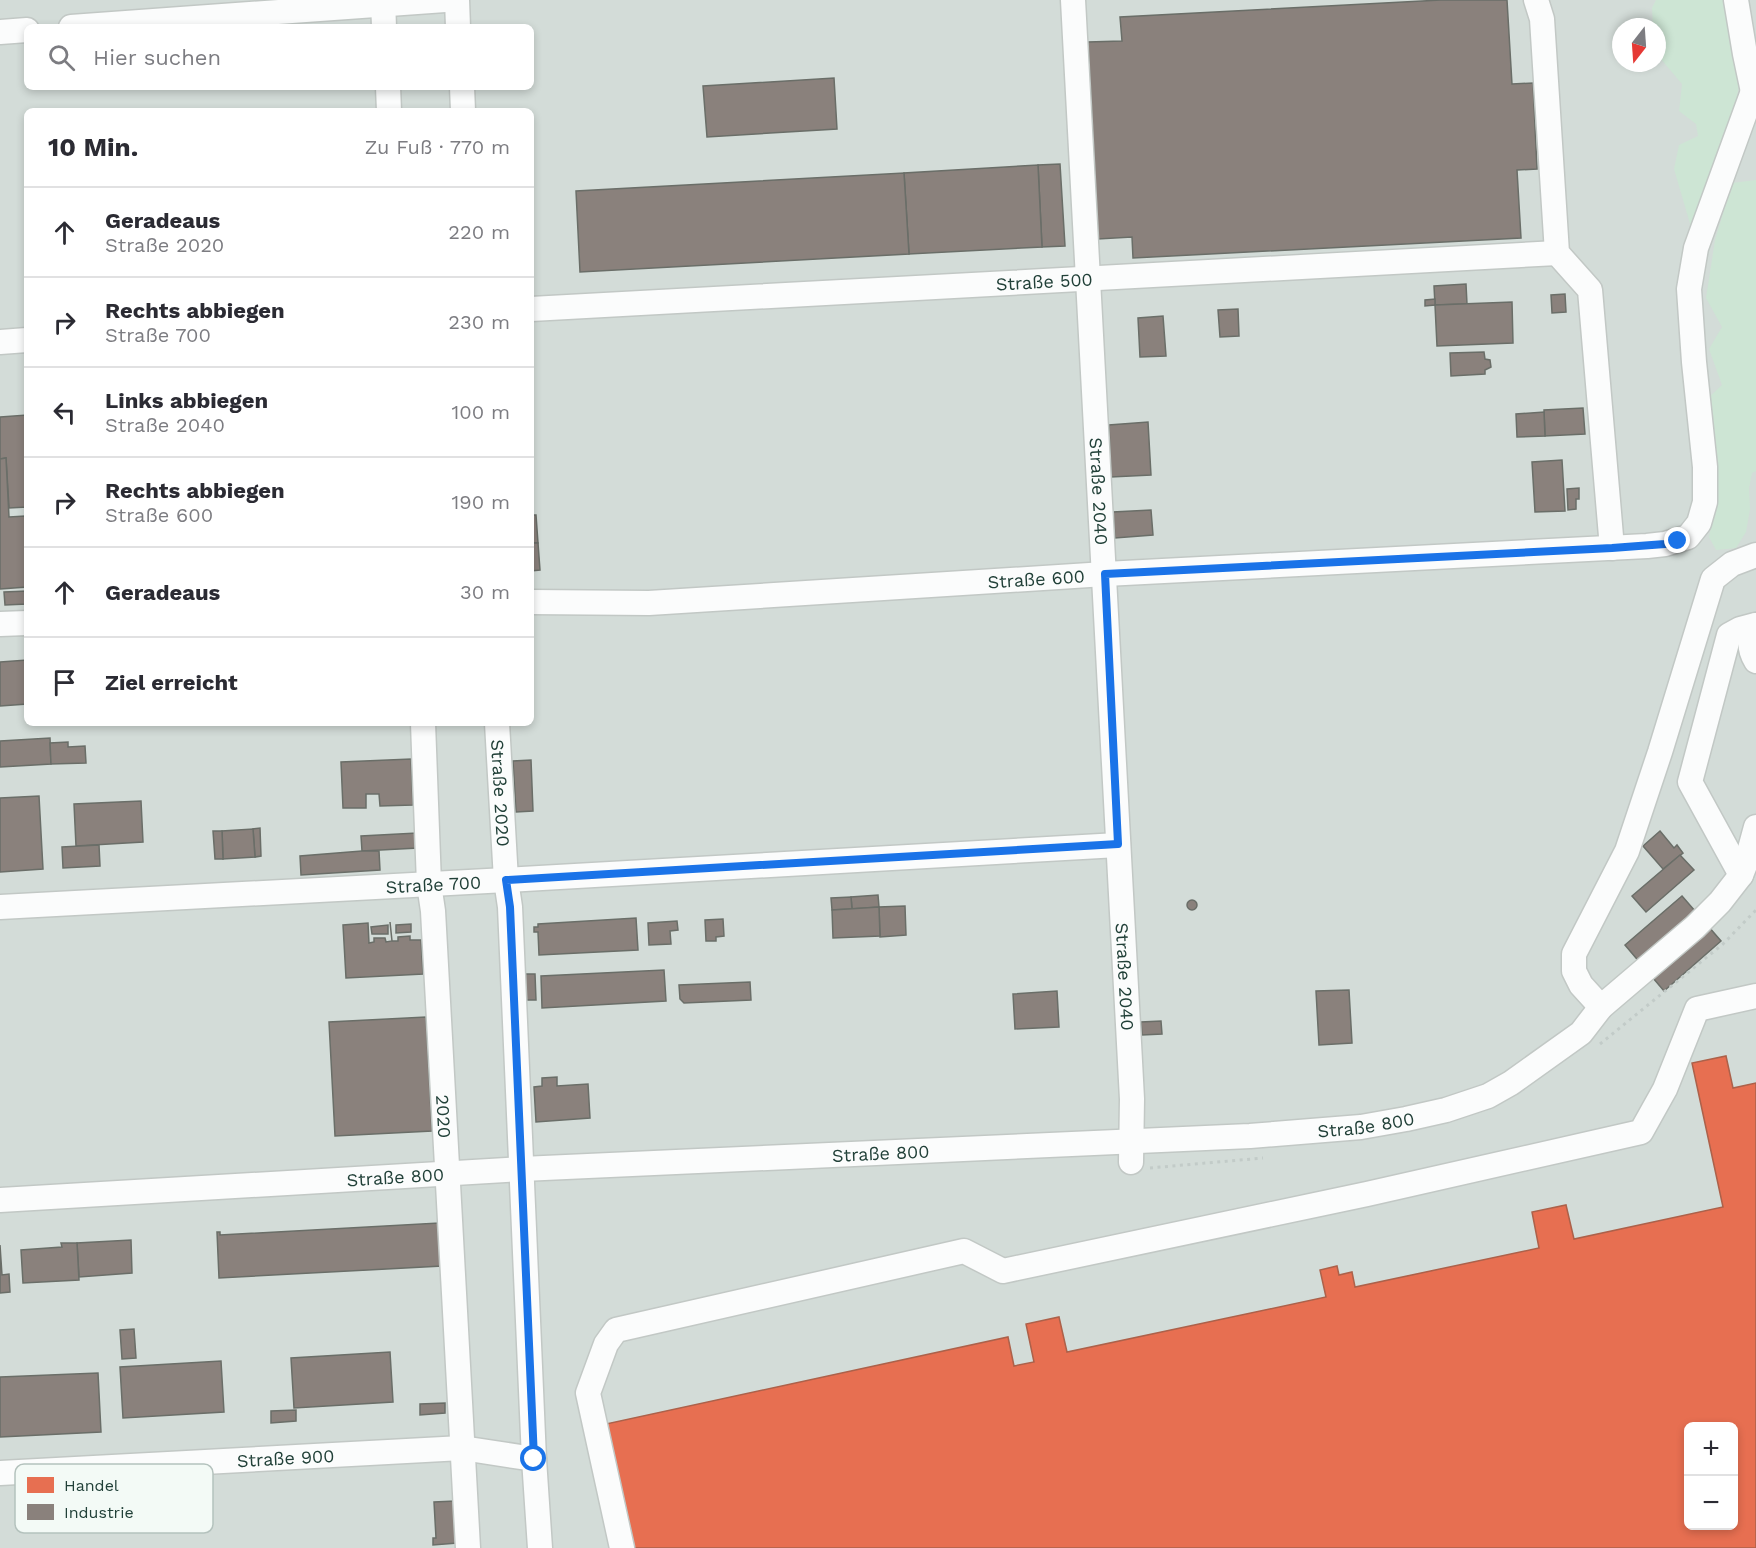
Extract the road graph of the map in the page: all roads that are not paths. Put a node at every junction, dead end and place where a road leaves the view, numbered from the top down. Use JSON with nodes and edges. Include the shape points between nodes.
{"nodes":[{"id":1,"x":445,"y":0,"type":"edge"},
{"id":2,"x":457,"y":0,"type":"edge"},
{"id":3,"x":1073,"y":0,"type":"edge"},
{"id":4,"x":1536,"y":0,"type":"edge"},
{"id":5,"x":1736,"y":0,"type":"edge"},
{"id":6,"x":292,"y":5,"type":"edge"},
{"id":7,"x":383,"y":10,"type":"edge"},
{"id":8,"x":101,"y":24,"type":"edge"},
{"id":9,"x":458,"y":24,"type":"edge"},
{"id":10,"x":24,"y":30,"type":"edge"},
{"id":11,"x":0,"y":32,"type":"edge"},
{"id":12,"x":388,"y":90,"type":"edge"},
{"id":13,"x":462,"y":90,"type":"edge"},
{"id":14,"x":1755,"y":96,"type":"edge"},
{"id":15,"x":389,"y":108,"type":"edge"},
{"id":16,"x":463,"y":108,"type":"edge"},
{"id":17,"x":1557,"y":253,"type":"junction"},
{"id":18,"x":1088,"y":278,"type":"junction"},
{"id":19,"x":534,"y":309,"type":"edge"},
{"id":20,"x":24,"y":340,"type":"edge"},
{"id":21,"x":0,"y":342,"type":"edge"},
{"id":22,"x":1612,"y":548,"type":"junction"},
{"id":23,"x":1756,"y":555,"type":"edge"},
{"id":24,"x":1105,"y":574,"type":"junction"},
{"id":25,"x":534,"y":602,"type":"edge"},
{"id":26,"x":24,"y":623,"type":"edge"},
{"id":27,"x":0,"y":624,"type":"edge"},
{"id":28,"x":1756,"y":625,"type":"edge"},
{"id":29,"x":1756,"y":661,"type":"edge"},
{"id":30,"x":423,"y":726,"type":"edge"},
{"id":31,"x":497,"y":726,"type":"edge"},
{"id":32,"x":1756,"y":827,"type":"edge"},
{"id":33,"x":1118,"y":844,"type":"junction"},
{"id":34,"x":1741,"y":875,"type":"junction"},
{"id":35,"x":506,"y":880,"type":"junction"},
{"id":36,"x":429,"y":884,"type":"junction"},
{"id":37,"x":0,"y":907,"type":"edge"},
{"id":38,"x":1756,"y":996,"type":"edge"},
{"id":39,"x":1601,"y":1007,"type":"junction"},
{"id":40,"x":1131,"y":1152,"type":"junction"},
{"id":41,"x":522,"y":1169,"type":"junction"},
{"id":42,"x":447,"y":1174,"type":"junction"},
{"id":43,"x":0,"y":1200,"type":"edge"},
{"id":44,"x":462,"y":1448,"type":"junction"},
{"id":45,"x":534,"y":1459,"type":"junction"},
{"id":46,"x":166,"y":1464,"type":"edge"},
{"id":47,"x":15,"y":1472,"type":"edge"},
{"id":48,"x":0,"y":1473,"type":"edge"},
{"id":49,"x":468,"y":1548,"type":"edge"},
{"id":50,"x":540,"y":1548,"type":"edge"},
{"id":51,"x":622,"y":1548,"type":"edge"}],
"edges":[{"from":1,"to":7,"type":"street"},
{"from":2,"to":9,"type":"street"},
{"from":3,"to":18,"type":"street","name":"Straße 2040"},
{"from":4,"to":17,"type":"street","via":[[1542,19]]},
{"from":5,"to":14,"type":"street"},
{"from":6,"to":7,"type":"street"},
{"from":6,"to":8,"type":"street"},
{"from":10,"to":11,"type":"street"},
{"from":12,"to":15,"type":"street"},
{"from":13,"to":16,"type":"street"},
{"from":14,"to":22,"type":"street","name":"Straße 600","via":[[1696,248],[1689,289],[1705,467],[1705,502],[1700,523],[1688,537],[1678,541]]},
{"from":17,"to":18,"type":"street","name":"Straße 500"},
{"from":17,"to":22,"type":"street","via":[[1590,290]]},
{"from":18,"to":19,"type":"street","name":"Straße 500"},
{"from":18,"to":24,"type":"street","name":"Straße 2040"},
{"from":20,"to":21,"type":"street"},
{"from":22,"to":24,"type":"street","name":"Straße 600"},
{"from":23,"to":39,"type":"street","via":[[1732,564],[1713,579],[1627,851],[1574,954],[1574,971],[1581,985]]},
{"from":24,"to":25,"type":"street","name":"Straße 600","via":[[649,603]]},
{"from":24,"to":33,"type":"street","name":"Straße 2040"},
{"from":26,"to":27,"type":"street"},
{"from":28,"to":29,"type":"street","via":[[1749,642]]},
{"from":28,"to":34,"type":"street","via":[[1729,635],[1690,782]]},
{"from":30,"to":36,"type":"street","name":"2020"},
{"from":31,"to":35,"type":"street","name":"Straße 2020"},
{"from":32,"to":34,"type":"street","name":"Straße 800"},
{"from":33,"to":35,"type":"street","name":"Straße 700"},
{"from":33,"to":40,"type":"street","name":"Straße 2040"},
{"from":34,"to":39,"type":"street","name":"Straße 800","via":[[1695,927]]},
{"from":35,"to":36,"type":"street","name":"Straße 700"},
{"from":35,"to":41,"type":"street","name":"Straße 2020"},
{"from":36,"to":37,"type":"street","name":"Straße 700"},
{"from":36,"to":42,"type":"street","name":"2020"},
{"from":38,"to":51,"type":"street","via":[[1697,1009],[1665,1089],[1641,1132],[1003,1271],[964,1251],[616,1330],[606,1344],[588,1393]]},
{"from":39,"to":40,"type":"street","name":"Straße 800","via":[[1581,1033],[1511,1083],[1488,1096],[1446,1110],[1361,1127],[1250,1136]]},
{"from":40,"to":41,"type":"street","name":"Straße 800"},
{"from":41,"to":42,"type":"street","name":"Straße 800"},
{"from":41,"to":45,"type":"street","name":"Straße 2020"},
{"from":42,"to":43,"type":"street","name":"Straße 800"},
{"from":42,"to":44,"type":"street","name":"2020"},
{"from":44,"to":45,"type":"street","name":"Straße 900"},
{"from":44,"to":46,"type":"street","name":"Straße 900"},
{"from":44,"to":49,"type":"street","name":"2020"},
{"from":45,"to":50,"type":"street","name":"Straße 2020"},
{"from":47,"to":48,"type":"street","name":"Straße 900"}]}
